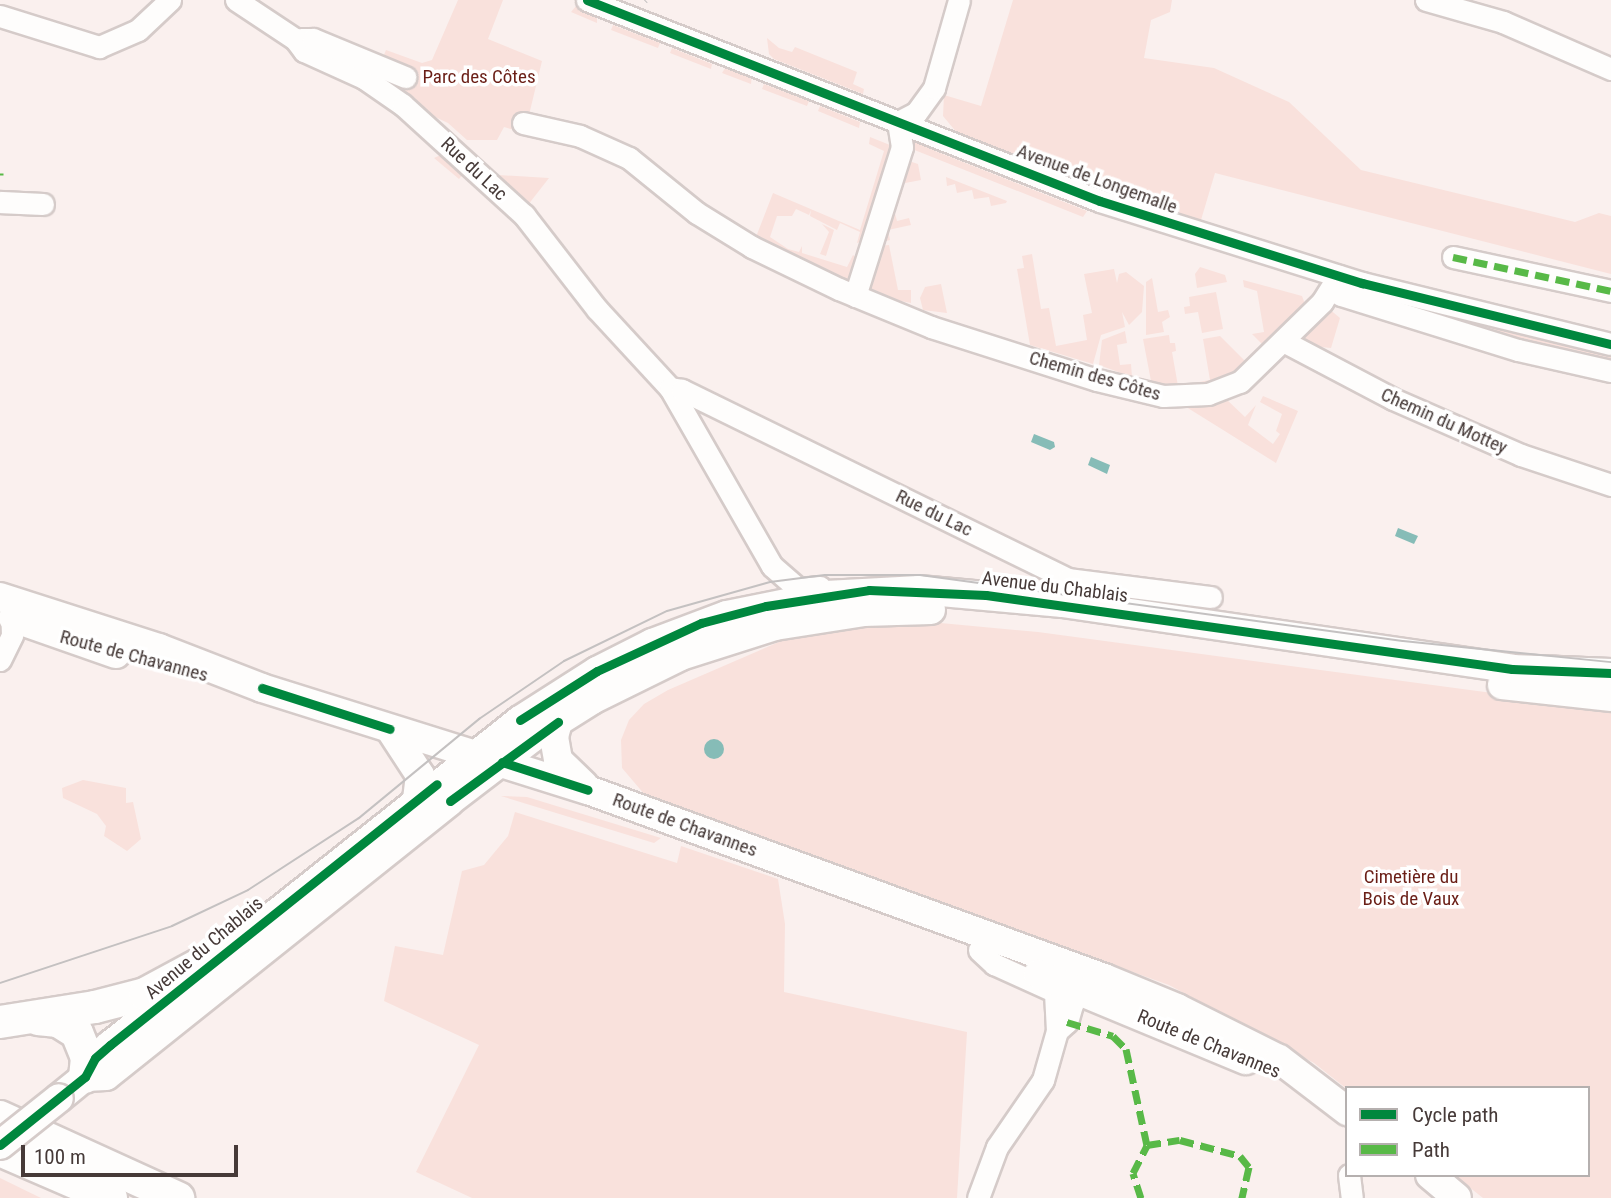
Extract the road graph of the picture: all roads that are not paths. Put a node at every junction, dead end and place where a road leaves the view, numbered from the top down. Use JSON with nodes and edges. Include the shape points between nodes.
{"nodes":[{"id":1,"x":170,"y":0,"type":"edge"},
{"id":2,"x":236,"y":0,"type":"edge"},
{"id":3,"x":587,"y":0,"type":"edge"},
{"id":4,"x":959,"y":0,"type":"edge"},
{"id":5,"x":1426,"y":0,"type":"edge"},
{"id":6,"x":0,"y":16,"type":"edge"},
{"id":7,"x":295,"y":39,"type":"junction"},
{"id":8,"x":1611,"y":69,"type":"edge"},
{"id":9,"x":405,"y":77,"type":"dead end"},
{"id":10,"x":934,"y":88,"type":"junction"},
{"id":11,"x":523,"y":122,"type":"dead end"},
{"id":12,"x":898,"y":122,"type":"junction"},
{"id":13,"x":922,"y":132,"type":"junction"},
{"id":14,"x":946,"y":141,"type":"junction"},
{"id":15,"x":902,"y":147,"type":"junction"},
{"id":16,"x":0,"y":202,"type":"edge"},
{"id":17,"x":43,"y":204,"type":"dead end"},
{"id":18,"x":1453,"y":257,"type":"dead end"},
{"id":19,"x":1335,"y":282,"type":"junction"},
{"id":20,"x":1611,"y":290,"type":"edge"},
{"id":21,"x":855,"y":296,"type":"junction"},
{"id":22,"x":1283,"y":341,"type":"junction"},
{"id":23,"x":1611,"y":344,"type":"edge"},
{"id":24,"x":1611,"y":371,"type":"edge"},
{"id":25,"x":670,"y":388,"type":"junction"},
{"id":26,"x":1611,"y":485,"type":"edge"},
{"id":27,"x":772,"y":566,"type":"junction"},
{"id":28,"x":919,"y":590,"type":"junction"},
{"id":29,"x":1211,"y":597,"type":"dead end"},
{"id":30,"x":4,"y":610,"type":"edge"},
{"id":31,"x":701,"y":623,"type":"junction"},
{"id":32,"x":0,"y":660,"type":"edge"},
{"id":33,"x":1611,"y":673,"type":"edge"},
{"id":34,"x":1611,"y":696,"type":"edge"},
{"id":35,"x":558,"y":722,"type":"junction"},
{"id":36,"x":390,"y":729,"type":"junction"},
{"id":37,"x":488,"y":758,"type":"junction"},
{"id":38,"x":588,"y":790,"type":"junction"},
{"id":39,"x":417,"y":800,"type":"junction"},
{"id":40,"x":979,"y":942,"type":"junction"},
{"id":41,"x":232,"y":947,"type":"junction"},
{"id":42,"x":1070,"y":992,"type":"junction"},
{"id":43,"x":13,"y":1020,"type":"edge"},
{"id":44,"x":1223,"y":1029,"type":"junction"},
{"id":45,"x":85,"y":1077,"type":"junction"},
{"id":46,"x":1309,"y":1084,"type":"junction"},
{"id":47,"x":1345,"y":1110,"type":"edge"},
{"id":48,"x":0,"y":1117,"type":"edge"},
{"id":49,"x":0,"y":1149,"type":"edge"},
{"id":50,"x":1349,"y":1177,"type":"edge"},
{"id":51,"x":1432,"y":1177,"type":"edge"},
{"id":52,"x":74,"y":1198,"type":"edge"},
{"id":53,"x":111,"y":1198,"type":"edge"},
{"id":54,"x":178,"y":1198,"type":"edge"},
{"id":55,"x":978,"y":1198,"type":"edge"},
{"id":56,"x":1352,"y":1198,"type":"edge"},
{"id":57,"x":1457,"y":1198,"type":"edge"}],
"edges":[{"from":1,"to":6,"type":"street","via":[[141,27],[100,47]]},
{"from":2,"to":7,"type":"street","name":"Rue du Lac"},
{"from":3,"to":12,"type":"street","name":"Avenue de Longemalle"},
{"from":4,"to":10,"type":"street"},
{"from":5,"to":8,"type":"street","via":[[1503,22]]},
{"from":7,"to":9,"type":"street","via":[[313,39]]},
{"from":7,"to":25,"type":"street","name":"Rue du Lac","via":[[304,51],[364,78],[393,98],[524,215],[597,309]]},
{"from":10,"to":12,"type":"street","via":[[916,113]]},
{"from":10,"to":14,"type":"street","via":[[934,120]]},
{"from":11,"to":21,"type":"street","name":"Chemin des Côtes","via":[[580,136],[629,158],[682,202],[752,247]]},
{"from":12,"to":13,"type":"street","name":"Avenue de Longemalle"},
{"from":12,"to":15,"type":"street"},
{"from":13,"to":14,"type":"street","name":"Avenue de Longemalle"},
{"from":13,"to":15,"type":"street"},
{"from":14,"to":19,"type":"street","name":"Avenue de Longemalle","via":[[1100,201]]},
{"from":15,"to":21,"type":"street"},
{"from":16,"to":17,"type":"street"},
{"from":18,"to":20,"type":"street"},
{"from":19,"to":22,"type":"street","name":"Chemin des Côtes"},
{"from":19,"to":23,"type":"street","name":"Avenue de Longemalle"},
{"from":19,"to":24,"type":"street","via":[[1341,295],[1518,350]]},
{"from":21,"to":22,"type":"street","name":"Chemin des Côtes","via":[[931,327],[1163,396],[1208,394],[1231,387]]},
{"from":22,"to":26,"type":"street","name":"Chemin du Mottey","via":[[1393,399],[1521,455]]},
{"from":25,"to":27,"type":"street","name":"Rue du Lac"},
{"from":25,"to":29,"type":"street","name":"Rue du Lac","via":[[1068,579]]},
{"from":27,"to":28,"type":"street","name":"Rue du Lac","via":[[798,589],[871,582]]},
{"from":27,"to":31,"type":"street","via":[[766,594],[723,607]]},
{"from":28,"to":31,"type":"main road","name":"Avenue du Chablais","via":[[826,595]]},
{"from":28,"to":33,"type":"main road","name":"Avenue du Chablais","via":[[1062,603],[1512,669]]},
{"from":30,"to":32,"type":"street","name":"Route de Chavannes","via":[[12,635]]},
{"from":30,"to":36,"type":"main road","name":"Route de Chavannes","via":[[159,648],[262,688]]},
{"from":31,"to":37,"type":"main road","name":"Avenue du Chablais","via":[[597,671]]},
{"from":34,"to":35,"type":"main road","name":"Avenue du Chablais","via":[[1428,675],[1009,614],[910,609],[826,615],[732,638],[634,677]]},
{"from":35,"to":37,"type":"main road","name":"Avenue du Chablais"},
{"from":35,"to":38,"type":"main road","via":[[554,750],[558,760]]},
{"from":36,"to":37,"type":"main road","name":"Route de Chavannes"},
{"from":36,"to":39,"type":"main road","via":[[421,775]]},
{"from":37,"to":38,"type":"main road","name":"Route de Chavannes"},
{"from":37,"to":39,"type":"main road","name":"Avenue du Chablais"},
{"from":37,"to":45,"type":"main road","name":"Avenue du Chablais","via":[[106,1076]]},
{"from":38,"to":40,"type":"main road","name":"Route de Chavannes","via":[[905,907]]},
{"from":39,"to":41,"type":"main road","name":"Avenue du Chablais"},
{"from":40,"to":42,"type":"main road","name":"Route de Chavannes"},
{"from":40,"to":44,"type":"main road","name":"Route de Chavannes","via":[[1131,989]]},
{"from":41,"to":43,"type":"highway","via":[[145,993]]},
{"from":41,"to":45,"type":"main road","name":"Avenue du Chablais","via":[[95,1058]]},
{"from":42,"to":44,"type":"street","name":"Route de Chavannes","via":[[1080,979],[1188,1023]]},
{"from":42,"to":46,"type":"main road","name":"Route de Chavannes"},
{"from":42,"to":55,"type":"street","via":[[1067,1022],[1057,1031],[1043,1080],[997,1147]]},
{"from":43,"to":45,"type":"highway","via":[[58,1021],[76,1032],[87,1058]]},
{"from":44,"to":46,"type":"main road","name":"Route de Chavannes","via":[[1279,1059]]},
{"from":45,"to":49,"type":"main road","name":"Avenue du Chablais","bridge":true},
{"from":46,"to":47,"type":"main road","name":"Route de Chavannes"},
{"from":48,"to":54,"type":"highway"},
{"from":49,"to":52,"type":"highway"},
{"from":49,"to":53,"type":"highway"},
{"from":50,"to":56,"type":"street"},
{"from":51,"to":57,"type":"main road"}]}
